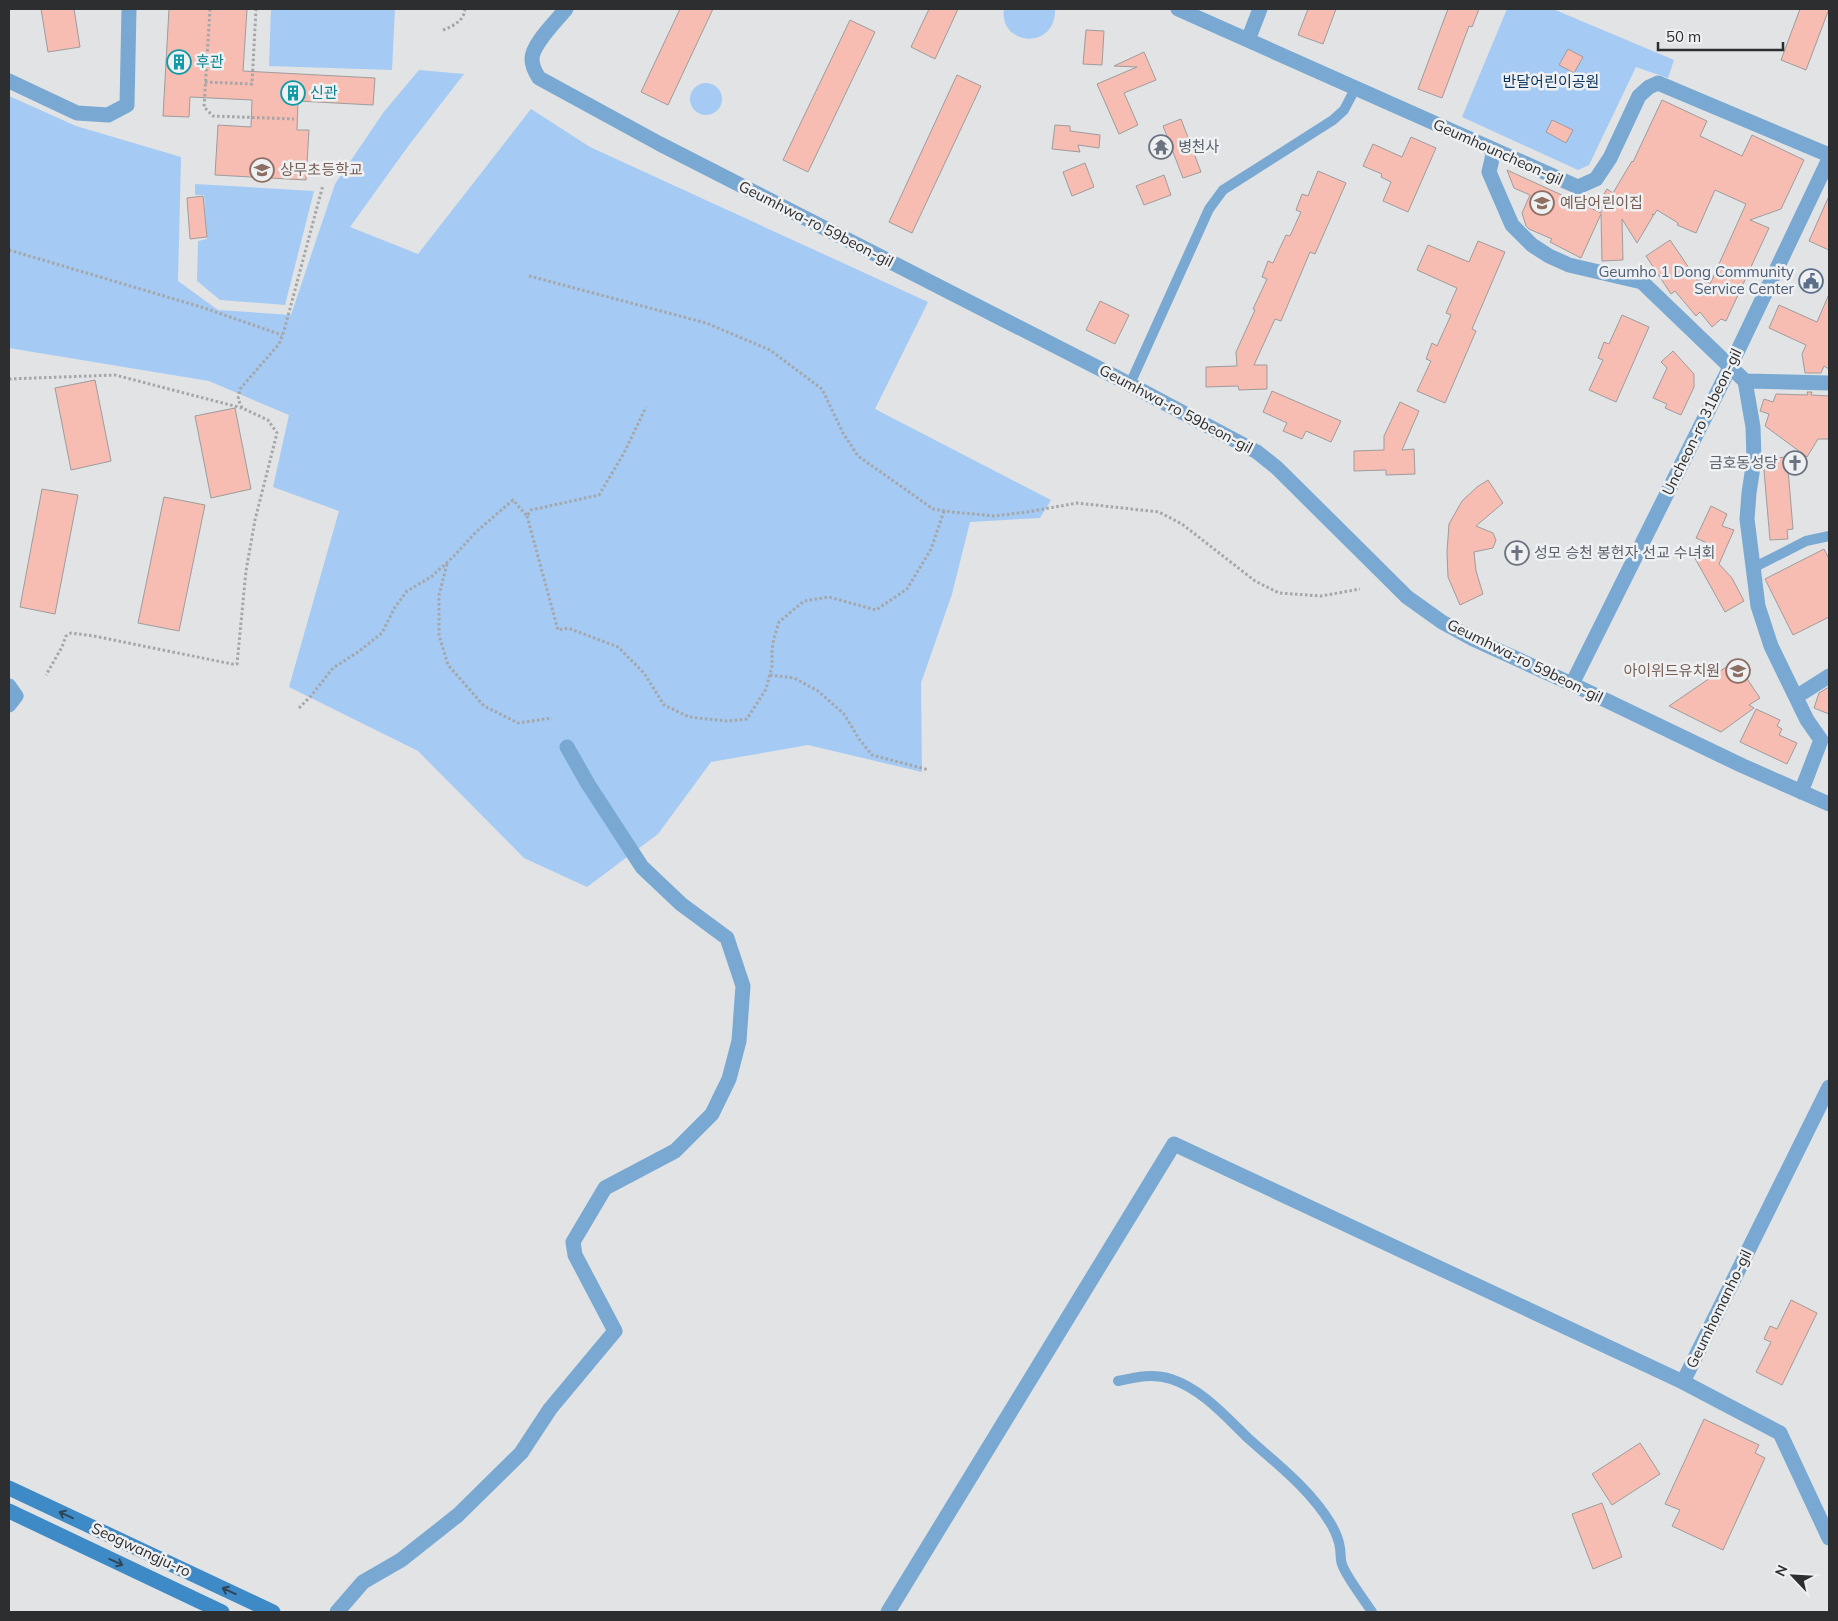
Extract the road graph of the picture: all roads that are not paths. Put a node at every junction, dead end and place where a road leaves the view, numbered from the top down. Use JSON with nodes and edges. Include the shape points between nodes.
{"nodes":[{"id":1,"x":129,"y":9,"type":"edge"},
{"id":2,"x":566,"y":9,"type":"edge"},
{"id":3,"x":1178,"y":9,"type":"edge"},
{"id":4,"x":1260,"y":9,"type":"edge"},
{"id":5,"x":1248,"y":40,"type":"junction"},
{"id":6,"x":9,"y":81,"type":"edge"},
{"id":7,"x":1355,"y":89,"type":"junction"},
{"id":8,"x":1494,"y":150,"type":"junction"},
{"id":9,"x":1829,"y":157,"type":"edge"},
{"id":10,"x":1730,"y":367,"type":"junction"},
{"id":11,"x":1745,"y":381,"type":"junction"},
{"id":12,"x":1829,"y":383,"type":"edge"},
{"id":13,"x":1130,"y":384,"type":"junction"},
{"id":14,"x":1829,"y":536,"type":"edge"},
{"id":15,"x":1753,"y":568,"type":"junction"},
{"id":16,"x":1829,"y":676,"type":"edge"},
{"id":17,"x":1572,"y":684,"type":"junction"},
{"id":18,"x":9,"y":686,"type":"edge"},
{"id":19,"x":1796,"y":697,"type":"junction"},
{"id":20,"x":9,"y":704,"type":"edge"},
{"id":21,"x":567,"y":747,"type":"dead end"},
{"id":22,"x":1801,"y":792,"type":"junction"},
{"id":23,"x":1829,"y":804,"type":"edge"},
{"id":24,"x":1829,"y":1087,"type":"edge"},
{"id":25,"x":1118,"y":1381,"type":"dead end"},
{"id":26,"x":1683,"y":1382,"type":"junction"},
{"id":27,"x":9,"y":1488,"type":"edge"},
{"id":28,"x":9,"y":1511,"type":"edge"},
{"id":29,"x":1829,"y":1538,"type":"edge"},
{"id":30,"x":222,"y":1612,"type":"edge"},
{"id":31,"x":273,"y":1612,"type":"edge"},
{"id":32,"x":337,"y":1612,"type":"edge"},
{"id":33,"x":888,"y":1612,"type":"edge"},
{"id":34,"x":1372,"y":1612,"type":"edge"}],
"edges":[{"from":1,"to":6,"type":"street","via":[[127,105],[108,114],[78,113]]},
{"from":2,"to":13,"type":"street","name":"Geumhwa-ro 59beon-gil","via":[[535,47],[532,57],[538,78],[660,144]]},
{"from":3,"to":5,"type":"street","name":"Geumhouncheon-gil"},
{"from":4,"to":5,"type":"street"},
{"from":5,"to":7,"type":"street","name":"Geumhouncheon-gil"},
{"from":7,"to":8,"type":"street","name":"Geumhouncheon-gil"},
{"from":7,"to":13,"type":"lane","via":[[1344,110],[1333,120],[1223,190],[1209,209]]},
{"from":8,"to":9,"type":"street","name":"Geumhouncheon-gil","via":[[1578,187],[1596,178],[1610,158],[1639,96],[1658,83]]},
{"from":8,"to":10,"type":"street","via":[[1489,172],[1512,225],[1532,245],[1569,265],[1642,282]]},
{"from":9,"to":10,"type":"street","name":"Uncheon-ro 31beon-gil"},
{"from":10,"to":11,"type":"street"},
{"from":10,"to":17,"type":"street","name":"Uncheon-ro 31beon-gil"},
{"from":11,"to":12,"type":"street"},
{"from":11,"to":15,"type":"street","via":[[1753,427],[1754,460],[1747,519]]},
{"from":13,"to":17,"type":"street","name":"Geumhwa-ro 59beon-gil","via":[[1257,452],[1407,597],[1442,622]]},
{"from":14,"to":15,"type":"lane","via":[[1806,541]]},
{"from":15,"to":19,"type":"street","via":[[1758,606],[1771,646]]},
{"from":16,"to":19,"type":"street"},
{"from":17,"to":22,"type":"street","name":"Geumhwa-ro 59beon-gil"},
{"from":18,"to":20,"type":"street","via":[[16,696]]},
{"from":19,"to":22,"type":"street","via":[[1821,740]]},
{"from":21,"to":32,"type":"street","via":[[642,867],[681,904],[727,938],[743,986],[738,1041],[729,1079],[712,1114],[674,1151],[605,1188],[573,1242],[575,1254],[615,1331],[550,1409],[521,1453],[458,1516],[401,1560],[363,1582]]},
{"from":22,"to":23,"type":"street","name":"Geumhwa-ro 59beon-gil"},
{"from":24,"to":26,"type":"street","name":"Geumhomanho-gil"},
{"from":25,"to":34,"type":"lane","via":[[1155,1375],[1179,1382],[1198,1393],[1288,1472],[1331,1524],[1340,1546],[1342,1564]]},
{"from":26,"to":29,"type":"street","name":"Geumhomanho-gil","via":[[1780,1433]]},
{"from":26,"to":33,"type":"street","via":[[1174,1144]]},
{"from":31,"to":27,"type":"street","name":"Seogwangju-ro","one_way":true},
{"from":28,"to":30,"type":"street","name":"Seogwangju-ro","one_way":true}]}
